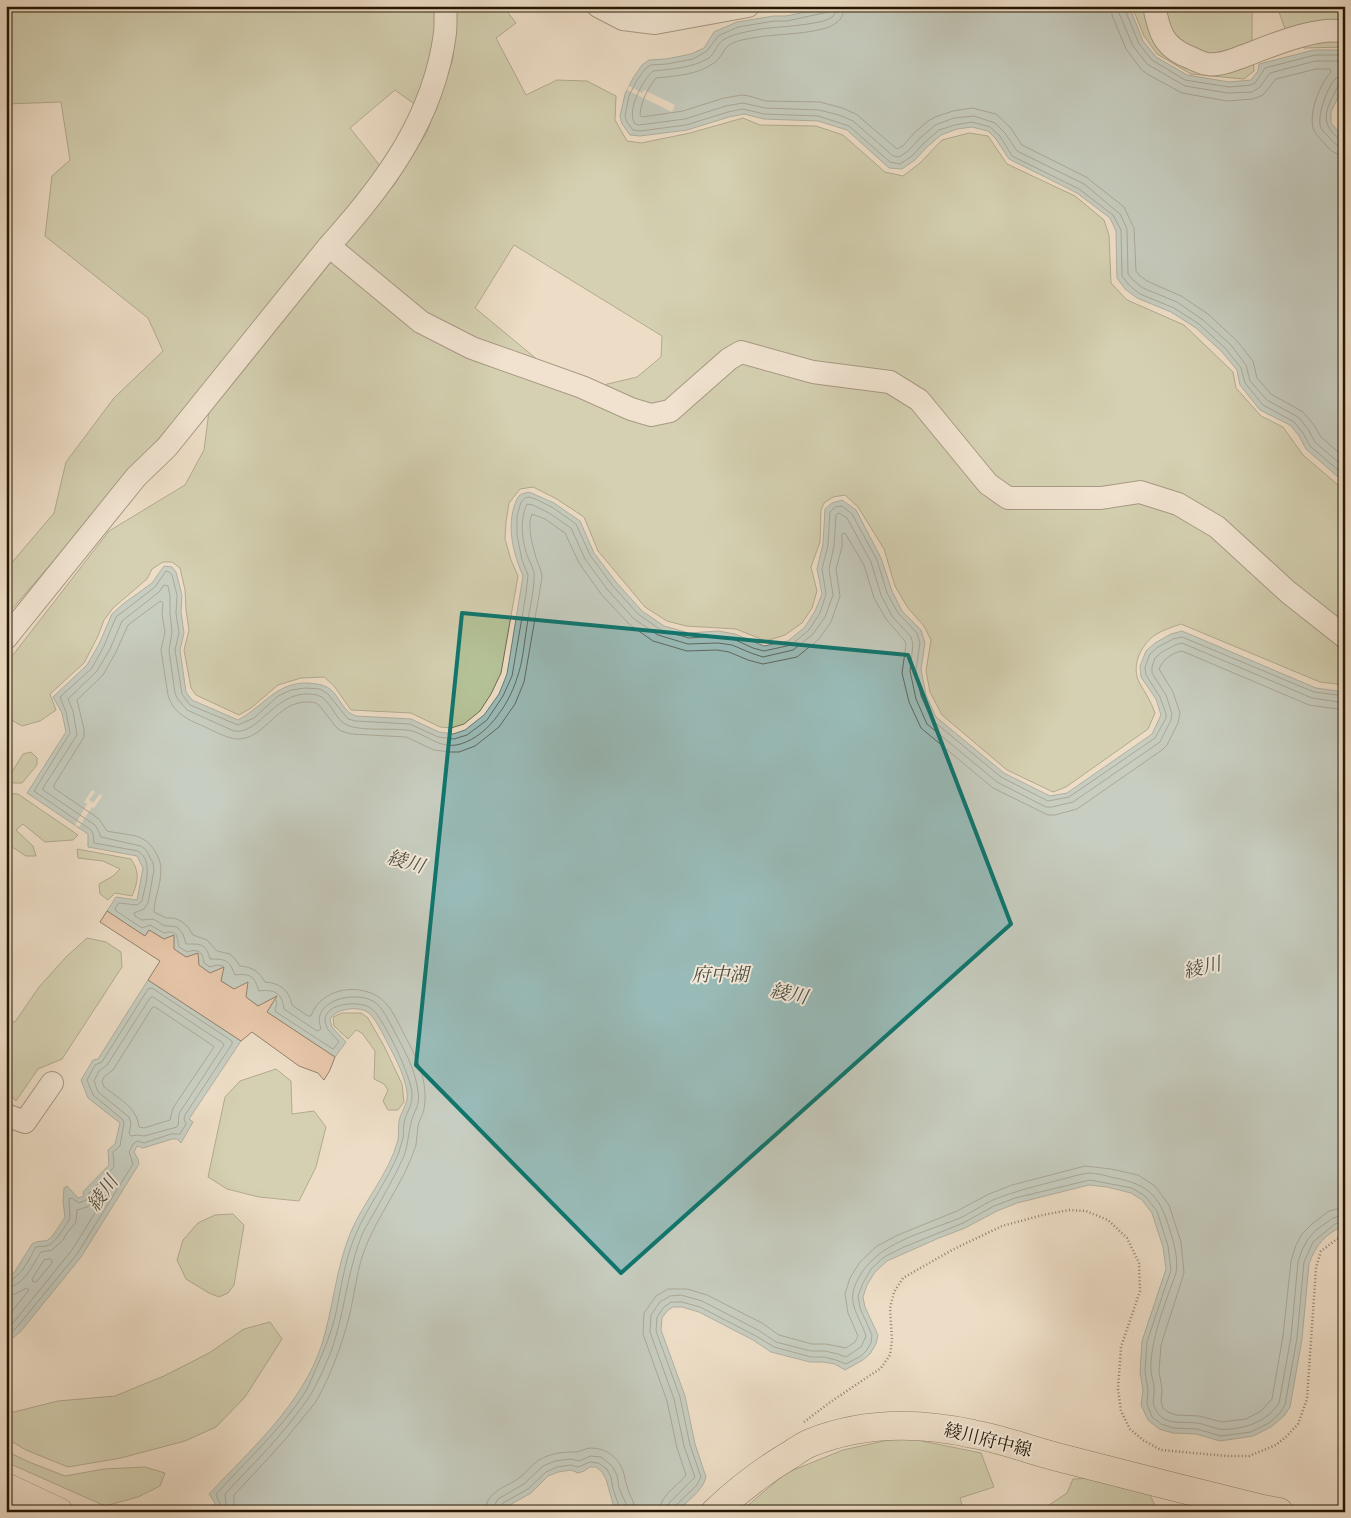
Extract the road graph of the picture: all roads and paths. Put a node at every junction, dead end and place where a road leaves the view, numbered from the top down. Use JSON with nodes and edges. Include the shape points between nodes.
{"nodes":[{"id":1,"x":446,"y":6,"type":"edge"},
{"id":2,"x":598,"y":6,"type":"edge"},
{"id":3,"x":1154,"y":6,"type":"edge"},
{"id":4,"x":744,"y":7,"type":"edge"},
{"id":5,"x":1345,"y":32,"type":"edge"},
{"id":6,"x":329,"y":246,"type":"junction"},
{"id":7,"x":1345,"y":637,"type":"edge"},
{"id":8,"x":6,"y":638,"type":"edge"},
{"id":9,"x":52,"y":1082,"type":"dead end"},
{"id":10,"x":6,"y":1115,"type":"edge"},
{"id":11,"x":1345,"y":1236,"type":"edge"},
{"id":12,"x":857,"y":1385,"type":"dead end"},
{"id":13,"x":6,"y":1487,"type":"edge"},
{"id":14,"x":59,"y":1512,"type":"edge"},
{"id":15,"x":715,"y":1512,"type":"edge"},
{"id":16,"x":1279,"y":1512,"type":"edge"}],
"edges":[{"from":1,"to":6,"type":"street","via":[[445,33],[436,74],[412,137],[388,174]]},
{"from":2,"to":4,"type":"street","via":[[623,19],[655,23]]},
{"from":3,"to":5,"type":"street","via":[[1165,41],[1178,53],[1206,64],[1223,63],[1291,39],[1327,31]]},
{"from":6,"to":7,"type":"street","via":[[421,322],[472,348],[651,415],[670,411],[741,352],[813,372],[890,382],[919,400],[988,484],[1008,498],[1101,498],[1140,492],[1178,504],[1217,527],[1288,592]]},
{"from":6,"to":8,"type":"street"},
{"from":9,"to":10,"type":"street","via":[[25,1122]]},
{"from":11,"to":12,"type":"path","via":[[1321,1251],[1316,1268],[1306,1398],[1298,1424],[1276,1445],[1249,1456],[1161,1450],[1130,1429],[1121,1411],[1118,1389],[1121,1347],[1140,1290],[1139,1263],[1127,1238],[1108,1220],[1086,1211],[1069,1210],[1002,1226],[903,1278],[894,1292],[890,1308],[890,1355],[881,1368]]},
{"from":13,"to":14,"type":"main road"},
{"from":15,"to":16,"type":"main road","name":"綾川府中線","via":[[772,1465],[808,1444],[844,1432],[898,1425],[975,1434]]}]}
